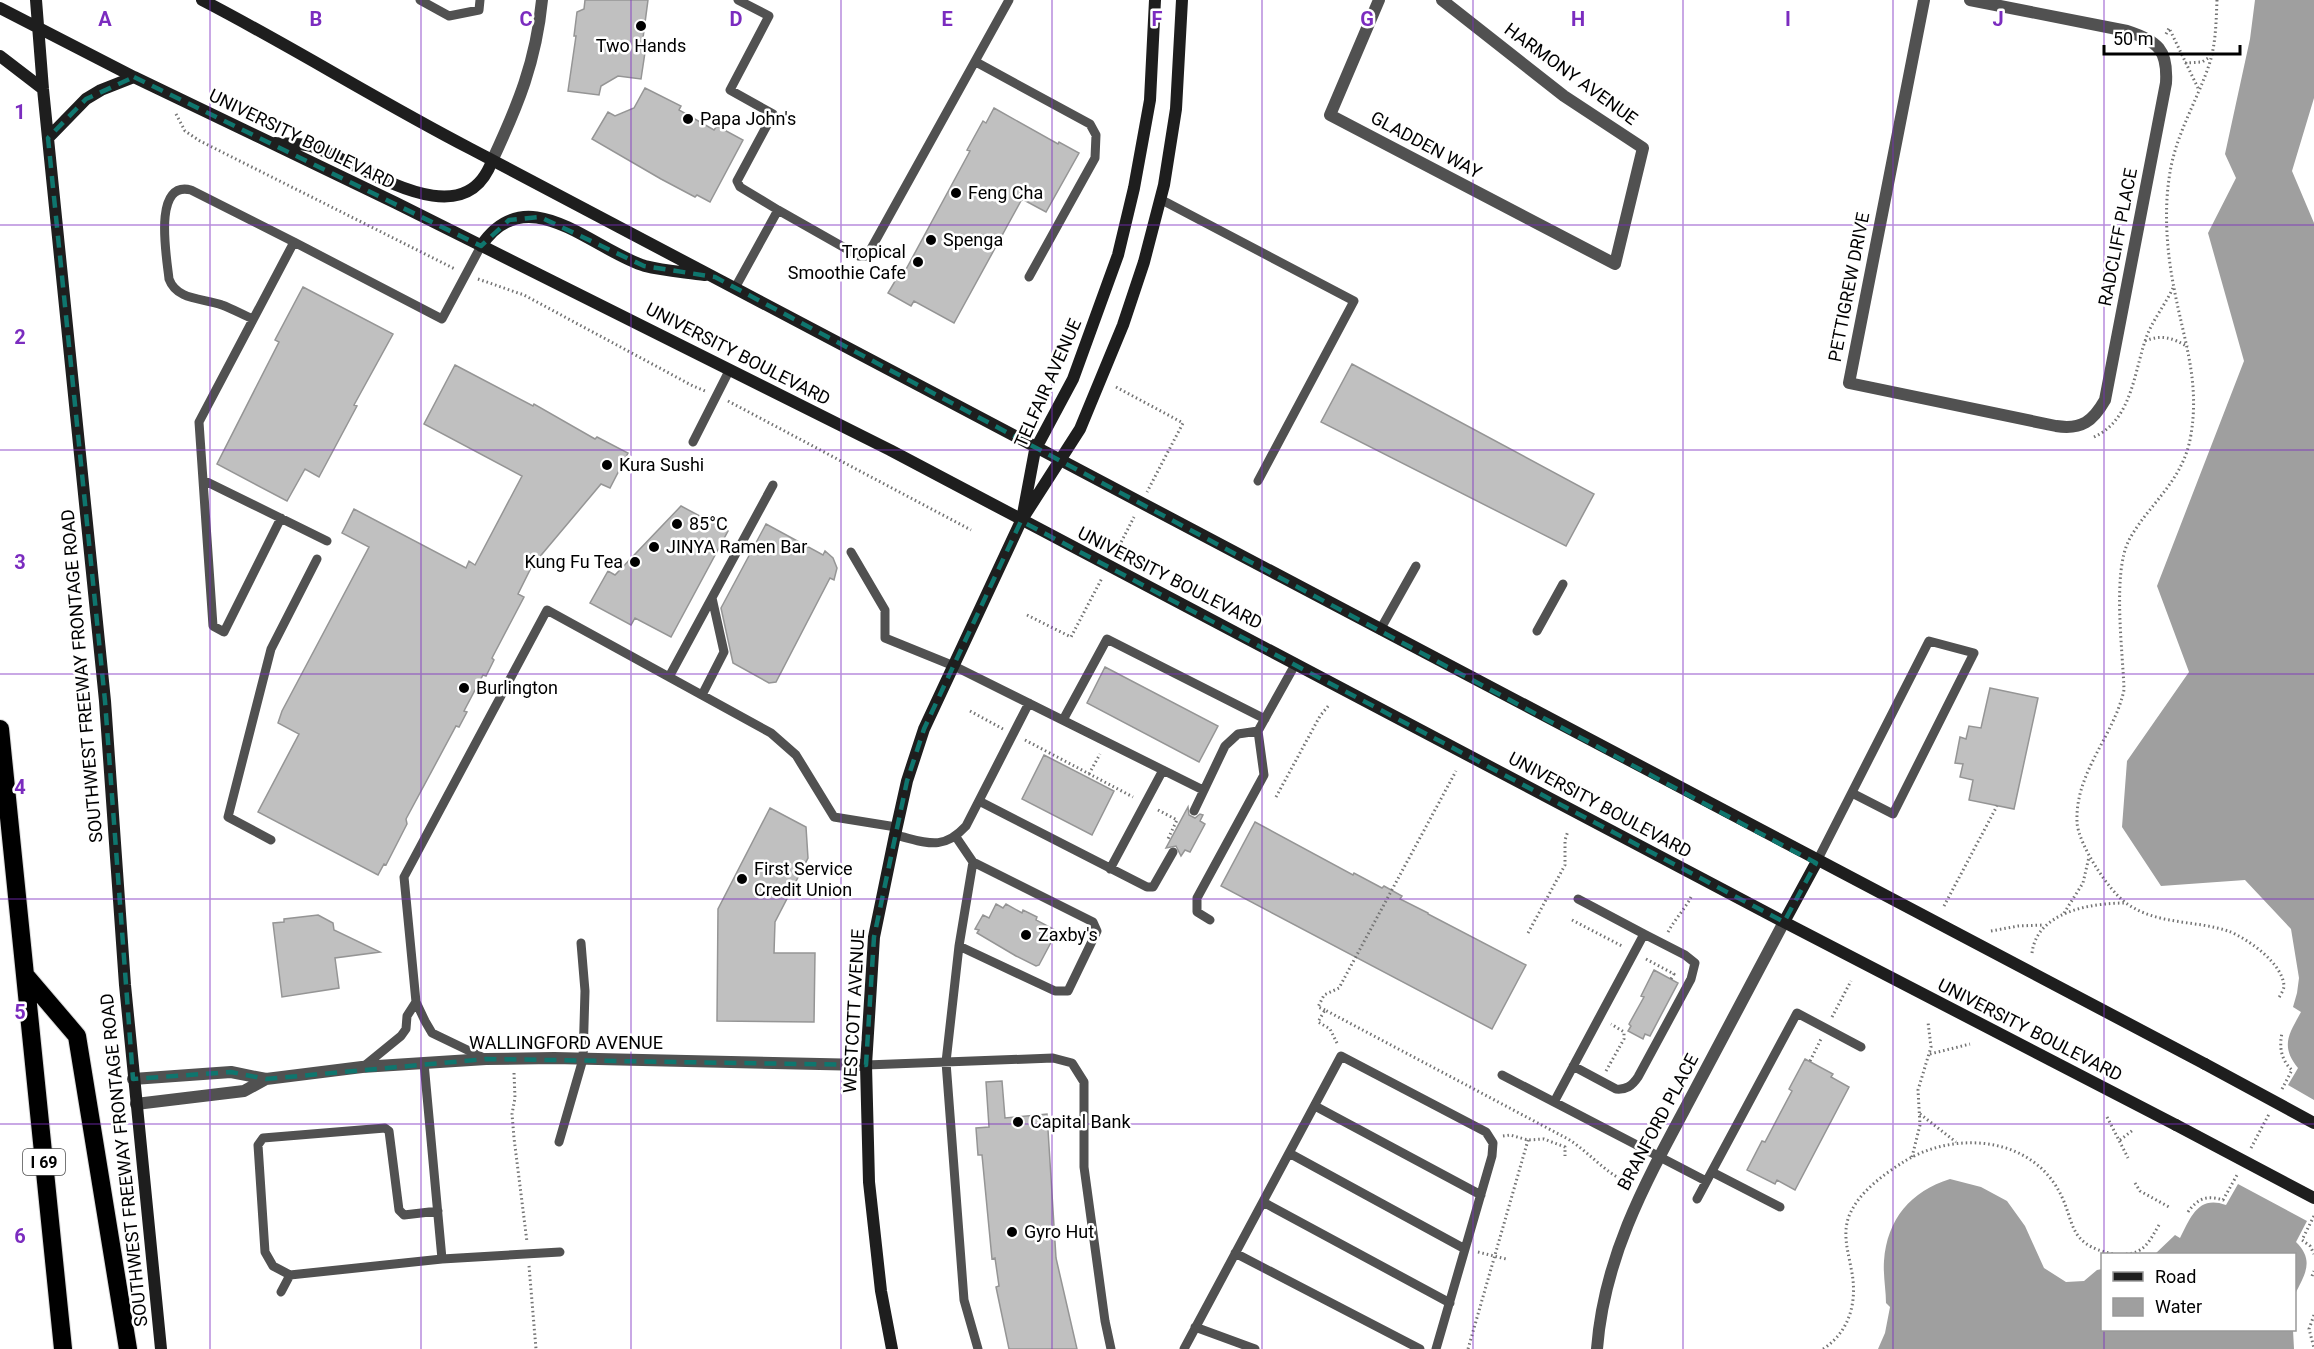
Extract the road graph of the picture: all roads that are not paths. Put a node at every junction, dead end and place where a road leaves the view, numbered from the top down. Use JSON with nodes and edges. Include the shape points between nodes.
{"nodes":[{"id":1,"x":36,"y":0,"type":"edge"},
{"id":2,"x":202,"y":0,"type":"edge"},
{"id":3,"x":420,"y":0,"type":"edge"},
{"id":4,"x":480,"y":0,"type":"edge"},
{"id":5,"x":542,"y":0,"type":"edge"},
{"id":6,"x":738,"y":0,"type":"edge"},
{"id":7,"x":1009,"y":0,"type":"edge"},
{"id":8,"x":1155,"y":0,"type":"edge"},
{"id":9,"x":1182,"y":0,"type":"edge"},
{"id":10,"x":1379,"y":0,"type":"edge"},
{"id":11,"x":1442,"y":0,"type":"edge"},
{"id":12,"x":1924,"y":0,"type":"edge"},
{"id":13,"x":1970,"y":0,"type":"edge"},
{"id":14,"x":0,"y":8,"type":"edge"},
{"id":15,"x":38,"y":27,"type":"junction"},
{"id":16,"x":0,"y":56,"type":"edge"},
{"id":17,"x":976,"y":62,"type":"junction"},
{"id":18,"x":134,"y":77,"type":"junction"},
{"id":19,"x":43,"y":89,"type":"junction"},
{"id":20,"x":48,"y":138,"type":"junction"},
{"id":21,"x":267,"y":143,"type":"junction"},
{"id":22,"x":492,"y":160,"type":"junction"},
{"id":23,"x":1160,"y":199,"type":"junction"},
{"id":24,"x":778,"y":210,"type":"junction"},
{"id":25,"x":294,"y":242,"type":"junction"},
{"id":26,"x":481,"y":246,"type":"junction"},
{"id":27,"x":1616,"y":264,"type":"joint"},
{"id":28,"x":715,"y":277,"type":"junction"},
{"id":29,"x":1029,"y":277,"type":"dead end"},
{"id":30,"x":735,"y":288,"type":"junction"},
{"id":31,"x":253,"y":319,"type":"junction"},
{"id":32,"x":730,"y":369,"type":"junction"},
{"id":33,"x":2081,"y":425,"type":"joint"},
{"id":34,"x":693,"y":442,"type":"dead end"},
{"id":35,"x":1035,"y":450,"type":"junction"},
{"id":36,"x":1059,"y":462,"type":"junction"},
{"id":37,"x":203,"y":480,"type":"junction"},
{"id":38,"x":1258,"y":481,"type":"dead end"},
{"id":39,"x":773,"y":484,"type":"dead end"},
{"id":40,"x":281,"y":518,"type":"junction"},
{"id":41,"x":1022,"y":521,"type":"junction"},
{"id":42,"x":327,"y":541,"type":"dead end"},
{"id":43,"x":851,"y":552,"type":"dead end"},
{"id":44,"x":317,"y":559,"type":"dead end"},
{"id":45,"x":1416,"y":566,"type":"dead end"},
{"id":46,"x":1563,"y":584,"type":"dead end"},
{"id":47,"x":712,"y":598,"type":"junction"},
{"id":48,"x":1380,"y":630,"type":"junction"},
{"id":49,"x":1537,"y":631,"type":"dead end"},
{"id":50,"x":1296,"y":663,"type":"junction"},
{"id":51,"x":954,"y":666,"type":"junction"},
{"id":52,"x":669,"y":677,"type":"junction"},
{"id":53,"x":702,"y":695,"type":"junction"},
{"id":54,"x":1029,"y":703,"type":"junction"},
{"id":55,"x":1264,"y":719,"type":"junction"},
{"id":56,"x":1063,"y":720,"type":"junction"},
{"id":57,"x":0,"y":729,"type":"edge"},
{"id":58,"x":1258,"y":731,"type":"junction"},
{"id":59,"x":1163,"y":770,"type":"junction"},
{"id":60,"x":1203,"y":790,"type":"junction"},
{"id":61,"x":1852,"y":793,"type":"junction"},
{"id":62,"x":980,"y":801,"type":"junction"},
{"id":63,"x":1194,"y":811,"type":"dead end"},
{"id":64,"x":896,"y":831,"type":"junction"},
{"id":65,"x":956,"y":837,"type":"junction"},
{"id":66,"x":272,"y":840,"type":"dead end"},
{"id":67,"x":1172,"y":855,"type":"road end"},
{"id":68,"x":973,"y":862,"type":"junction"},
{"id":69,"x":1816,"y":863,"type":"junction"},
{"id":70,"x":1110,"y":869,"type":"junction"},
{"id":71,"x":1578,"y":899,"type":"dead end"},
{"id":72,"x":1210,"y":920,"type":"dead end"},
{"id":73,"x":1784,"y":922,"type":"junction"},
{"id":74,"x":1644,"y":934,"type":"junction"},
{"id":75,"x":581,"y":943,"type":"dead end"},
{"id":76,"x":959,"y":946,"type":"junction"},
{"id":77,"x":25,"y":975,"type":"junction"},
{"id":78,"x":416,"y":1002,"type":"junction"},
{"id":79,"x":1861,"y":1047,"type":"dead end"},
{"id":80,"x":486,"y":1059,"type":"junction"},
{"id":81,"x":583,"y":1059,"type":"junction"},
{"id":82,"x":946,"y":1062,"type":"junction"},
{"id":83,"x":424,"y":1063,"type":"junction"},
{"id":84,"x":867,"y":1065,"type":"junction"},
{"id":85,"x":1573,"y":1066,"type":"junction"},
{"id":86,"x":362,"y":1067,"type":"junction"},
{"id":87,"x":1502,"y":1075,"type":"dead end"},
{"id":88,"x":133,"y":1079,"type":"junction"},
{"id":89,"x":266,"y":1079,"type":"junction"},
{"id":90,"x":1554,"y":1102,"type":"junction"},
{"id":91,"x":136,"y":1104,"type":"junction"},
{"id":92,"x":1315,"y":1106,"type":"junction"},
{"id":93,"x":2314,"y":1123,"type":"edge"},
{"id":94,"x":559,"y":1142,"type":"dead end"},
{"id":95,"x":1289,"y":1154,"type":"junction"},
{"id":96,"x":1659,"y":1157,"type":"junction"},
{"id":97,"x":1712,"y":1172,"type":"junction"},
{"id":98,"x":1707,"y":1181,"type":"junction"},
{"id":99,"x":1481,"y":1195,"type":"junction"},
{"id":100,"x":1697,"y":1198,"type":"dead end"},
{"id":101,"x":2314,"y":1198,"type":"edge"},
{"id":102,"x":1263,"y":1202,"type":"junction"},
{"id":103,"x":1780,"y":1207,"type":"dead end"},
{"id":104,"x":438,"y":1211,"type":"junction"},
{"id":105,"x":1466,"y":1249,"type":"junction"},
{"id":106,"x":560,"y":1252,"type":"dead end"},
{"id":107,"x":1236,"y":1253,"type":"junction"},
{"id":108,"x":442,"y":1259,"type":"junction"},
{"id":109,"x":290,"y":1275,"type":"junction"},
{"id":110,"x":281,"y":1292,"type":"dead end"},
{"id":111,"x":1450,"y":1303,"type":"junction"},
{"id":112,"x":1196,"y":1327,"type":"junction"},
{"id":113,"x":63,"y":1349,"type":"edge"},
{"id":114,"x":128,"y":1349,"type":"edge"},
{"id":115,"x":161,"y":1349,"type":"edge"},
{"id":116,"x":892,"y":1349,"type":"edge"},
{"id":117,"x":978,"y":1349,"type":"edge"},
{"id":118,"x":1111,"y":1349,"type":"edge"},
{"id":119,"x":1184,"y":1349,"type":"edge"},
{"id":120,"x":1255,"y":1349,"type":"edge"},
{"id":121,"x":1420,"y":1349,"type":"edge"},
{"id":122,"x":1436,"y":1349,"type":"edge"},
{"id":123,"x":1596,"y":1349,"type":"edge"}],
"edges":[{"from":1,"to":15,"type":"main road","name":"SOUTHWEST FREEWAY FRONTAGE ROAD"},
{"from":2,"to":22,"type":"main road"},
{"from":3,"to":4,"type":"lane","via":[[449,16],[479,10]]},
{"from":5,"to":22,"type":"street","via":[[528,75]]},
{"from":6,"to":24,"type":"lane","via":[[768,16],[730,90],[773,114],[737,181],[740,187]]},
{"from":7,"to":17,"type":"lane"},
{"from":8,"to":35,"type":"main road","name":"TELFAIR AVENUE","via":[[1150,100],[1118,255],[1072,379]]},
{"from":9,"to":23,"type":"main road","via":[[1176,109]]},
{"from":10,"to":27,"type":"street","name":"GLADDEN WAY","via":[[1330,115]]},
{"from":11,"to":27,"type":"street","name":"HARMONY AVENUE","via":[[1564,96],[1643,148]]},
{"from":12,"to":33,"type":"street","name":"PETTIGREW DRIVE","via":[[1849,383],[2056,426]]},
{"from":13,"to":33,"type":"street","name":"RADCLIFF PLACE","via":[[2127,31],[2159,46],[2167,65],[2105,400],[2096,416]]},
{"from":14,"to":15,"type":"main road","name":"UNIVERSITY BOULEVARD"},
{"from":15,"to":18,"type":"main road","name":"UNIVERSITY BOULEVARD"},
{"from":15,"to":19,"type":"main road","name":"SOUTHWEST FREEWAY FRONTAGE ROAD"},
{"from":16,"to":19,"type":"main road"},
{"from":17,"to":24,"type":"lane","via":[[867,256],[859,256]]},
{"from":17,"to":29,"type":"lane","via":[[1090,124],[1096,135],[1095,158]]},
{"from":18,"to":20,"type":"main road","via":[[86,99]]},
{"from":18,"to":21,"type":"main road","name":"UNIVERSITY BOULEVARD"},
{"from":19,"to":20,"type":"main road","name":"SOUTHWEST FREEWAY FRONTAGE ROAD"},
{"from":20,"to":88,"type":"main road","name":"SOUTHWEST FREEWAY FRONTAGE ROAD","via":[[105,701]]},
{"from":21,"to":22,"type":"main road","via":[[310,146],[411,192],[431,196],[452,195],[472,188],[484,177]]},
{"from":21,"to":26,"type":"main road","name":"UNIVERSITY BOULEVARD"},
{"from":22,"to":28,"type":"main road"},
{"from":23,"to":36,"type":"main road","via":[[1123,325],[1080,429]]},
{"from":23,"to":38,"type":"lane","via":[[1354,301]]},
{"from":24,"to":30,"type":"lane"},
{"from":25,"to":26,"type":"lane","via":[[442,319]]},
{"from":25,"to":31,"type":"lane"},
{"from":25,"to":31,"type":"lane","via":[[191,190],[183,188],[169,198],[164,218],[171,287],[180,294],[222,304]]},
{"from":26,"to":28,"type":"main road","via":[[488,235],[509,220],[540,217],[644,266]]},
{"from":26,"to":32,"type":"main road","name":"UNIVERSITY BOULEVARD"},
{"from":28,"to":30,"type":"main road"},
{"from":30,"to":35,"type":"main road"},
{"from":31,"to":37,"type":"lane","via":[[199,422]]},
{"from":32,"to":34,"type":"lane"},
{"from":32,"to":41,"type":"main road","name":"UNIVERSITY BOULEVARD"},
{"from":35,"to":36,"type":"main road"},
{"from":35,"to":41,"type":"main road","name":"TELFAIR AVENUE"},
{"from":36,"to":41,"type":"main road"},
{"from":36,"to":48,"type":"main road"},
{"from":37,"to":40,"type":"lane"},
{"from":37,"to":40,"type":"lane","via":[[213,626],[224,632]]},
{"from":39,"to":47,"type":"lane"},
{"from":40,"to":42,"type":"lane"},
{"from":41,"to":50,"type":"main road","name":"UNIVERSITY BOULEVARD"},
{"from":41,"to":51,"type":"main road","name":"WESTCOTT AVENUE"},
{"from":43,"to":51,"type":"lane","via":[[885,610],[885,638]]},
{"from":44,"to":66,"type":"lane","via":[[271,649],[228,817]]},
{"from":45,"to":48,"type":"lane"},
{"from":46,"to":49,"type":"lane"},
{"from":47,"to":52,"type":"lane"},
{"from":47,"to":53,"type":"lane","via":[[724,652]]},
{"from":48,"to":69,"type":"main road"},
{"from":50,"to":55,"type":"lane"},
{"from":50,"to":73,"type":"main road","name":"UNIVERSITY BOULEVARD"},
{"from":51,"to":54,"type":"lane"},
{"from":51,"to":64,"type":"main road","name":"WESTCOTT AVENUE","via":[[924,729]]},
{"from":52,"to":53,"type":"lane"},
{"from":52,"to":78,"type":"lane","via":[[547,610],[404,877]]},
{"from":53,"to":64,"type":"lane","via":[[771,733],[796,755],[834,817]]},
{"from":54,"to":56,"type":"lane"},
{"from":54,"to":62,"type":"lane"},
{"from":55,"to":56,"type":"lane","via":[[1107,639]]},
{"from":55,"to":58,"type":"lane"},
{"from":56,"to":59,"type":"lane"},
{"from":57,"to":77,"type":"highway","number":"I 69"},
{"from":58,"to":60,"type":"lane","via":[[1238,734],[1225,746]]},
{"from":58,"to":72,"type":"lane","via":[[1264,775],[1197,898],[1197,912]]},
{"from":59,"to":60,"type":"lane"},
{"from":59,"to":70,"type":"lane"},
{"from":60,"to":63,"type":"lane"},
{"from":61,"to":61,"type":"lane","via":[[1929,641],[1974,653],[1893,813]]},
{"from":61,"to":69,"type":"lane"},
{"from":62,"to":65,"type":"lane"},
{"from":62,"to":70,"type":"lane"},
{"from":64,"to":65,"type":"lane","via":[[940,843]]},
{"from":64,"to":84,"type":"main road","name":"WESTCOTT AVENUE","via":[[874,937]]},
{"from":65,"to":68,"type":"lane"},
{"from":67,"to":70,"type":"lane","via":[[1153,886],[1147,887]]},
{"from":68,"to":76,"type":"lane"},
{"from":68,"to":76,"type":"lane","via":[[1093,922],[1097,931],[1068,991],[1054,991]]},
{"from":69,"to":73,"type":"main road"},
{"from":69,"to":93,"type":"main road","bridge":true},
{"from":71,"to":74,"type":"lane"},
{"from":73,"to":96,"type":"street","name":"BRANFORD PLACE"},
{"from":73,"to":101,"type":"main road","name":"UNIVERSITY BOULEVARD","bridge":true},
{"from":74,"to":85,"type":"lane"},
{"from":74,"to":85,"type":"lane","via":[[1695,963],[1638,1077],[1622,1090],[1616,1089]]},
{"from":75,"to":81,"type":"lane","via":[[585,991]]},
{"from":76,"to":82,"type":"lane"},
{"from":77,"to":113,"type":"highway","number":"I 69"},
{"from":77,"to":114,"type":"highway","via":[[77,1036]]},
{"from":78,"to":80,"type":"lane","via":[[432,1033]]},
{"from":78,"to":86,"type":"lane","via":[[401,1036]]},
{"from":79,"to":97,"type":"lane","via":[[1797,1014]]},
{"from":80,"to":81,"type":"street","name":"WALLINGFORD AVENUE"},
{"from":80,"to":83,"type":"street","name":"WALLINGFORD AVENUE"},
{"from":81,"to":84,"type":"street","name":"WALLINGFORD AVENUE"},
{"from":81,"to":94,"type":"lane"},
{"from":82,"to":84,"type":"lane"},
{"from":82,"to":117,"type":"lane","via":[[964,1300]]},
{"from":82,"to":118,"type":"lane","via":[[1053,1058],[1072,1063],[1084,1082],[1084,1167]]},
{"from":83,"to":86,"type":"street","name":"WALLINGFORD AVENUE"},
{"from":83,"to":104,"type":"lane"},
{"from":84,"to":116,"type":"main road","name":"WESTCOTT AVENUE","via":[[869,1182]]},
{"from":85,"to":90,"type":"lane"},
{"from":86,"to":89,"type":"street","name":"WALLINGFORD AVENUE"},
{"from":87,"to":90,"type":"lane"},
{"from":88,"to":89,"type":"street","name":"WALLINGFORD AVENUE","via":[[231,1072]]},
{"from":88,"to":91,"type":"main road","name":"SOUTHWEST FREEWAY FRONTAGE ROAD"},
{"from":89,"to":91,"type":"street","name":"WALLINGFORD AVENUE","via":[[244,1091]]},
{"from":90,"to":96,"type":"lane"},
{"from":91,"to":115,"type":"main road","name":"SOUTHWEST FREEWAY FRONTAGE ROAD"},
{"from":92,"to":95,"type":"lane"},
{"from":92,"to":99,"type":"lane"},
{"from":92,"to":99,"type":"lane","via":[[1341,1056],[1486,1132],[1493,1143],[1492,1156]]},
{"from":95,"to":102,"type":"lane"},
{"from":95,"to":105,"type":"lane"},
{"from":96,"to":98,"type":"lane"},
{"from":96,"to":123,"type":"street","name":"BRANFORD PLACE","via":[[1628,1219],[1609,1275]]},
{"from":97,"to":98,"type":"lane"},
{"from":97,"to":103,"type":"lane"},
{"from":98,"to":100,"type":"lane"},
{"from":99,"to":105,"type":"lane"},
{"from":102,"to":107,"type":"lane"},
{"from":102,"to":111,"type":"lane"},
{"from":104,"to":108,"type":"lane"},
{"from":104,"to":109,"type":"lane","via":[[404,1215],[399,1210],[389,1131],[385,1128],[262,1138],[258,1145],[265,1252],[273,1266]]},
{"from":105,"to":111,"type":"lane"},
{"from":106,"to":108,"type":"lane"},
{"from":107,"to":112,"type":"lane"},
{"from":107,"to":121,"type":"lane"},
{"from":108,"to":109,"type":"lane"},
{"from":109,"to":110,"type":"lane"},
{"from":111,"to":122,"type":"lane"},
{"from":112,"to":119,"type":"lane"},
{"from":112,"to":120,"type":"lane"}]}
